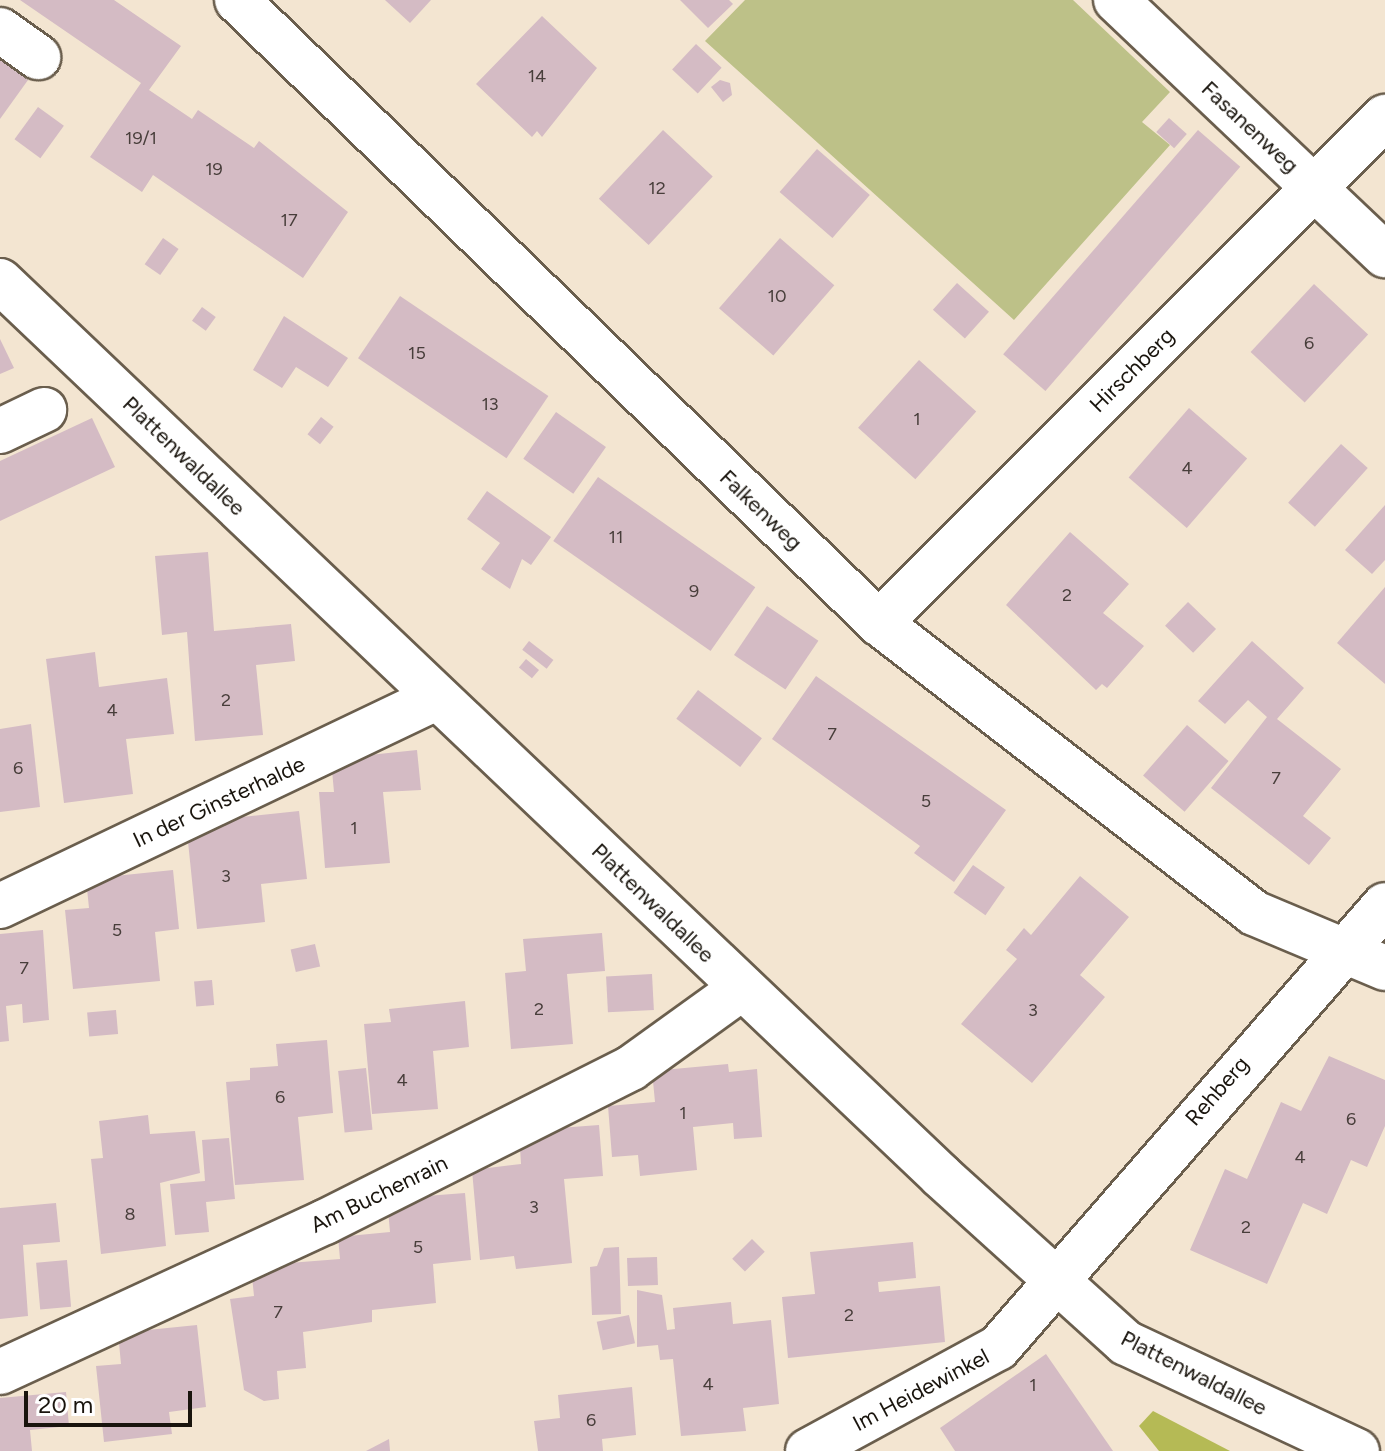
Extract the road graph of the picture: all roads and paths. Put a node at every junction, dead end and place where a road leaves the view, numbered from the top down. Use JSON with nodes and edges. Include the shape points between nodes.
{"nodes":[{"id":1,"x":237,"y":0,"type":"edge"},
{"id":2,"x":1116,"y":0,"type":"edge"},
{"id":3,"x":0,"y":30,"type":"edge"},
{"id":4,"x":38,"y":57,"type":"dead end"},
{"id":5,"x":1385,"y":117,"type":"edge"},
{"id":6,"x":1314,"y":187,"type":"junction"},
{"id":7,"x":1385,"y":255,"type":"edge"},
{"id":8,"x":0,"y":281,"type":"edge"},
{"id":9,"x":44,"y":410,"type":"dead end"},
{"id":10,"x":0,"y":431,"type":"edge"},
{"id":11,"x":879,"y":623,"type":"junction"},
{"id":12,"x":437,"y":698,"type":"junction"},
{"id":13,"x":1385,"y":905,"type":"edge"},
{"id":14,"x":0,"y":906,"type":"edge"},
{"id":15,"x":1340,"y":950,"type":"junction"},
{"id":16,"x":1385,"y":968,"type":"edge"},
{"id":17,"x":742,"y":988,"type":"junction"},
{"id":18,"x":1053,"y":1280,"type":"junction"},
{"id":19,"x":0,"y":1372,"type":"edge"},
{"id":20,"x":808,"y":1451,"type":"edge"},
{"id":21,"x":1357,"y":1451,"type":"edge"}],
"edges":[{"from":1,"to":11,"type":"street","name":"Falkenweg"},
{"from":2,"to":6,"type":"street","name":"Fasanenweg"},
{"from":3,"to":4,"type":"street"},
{"from":5,"to":6,"type":"street","name":"Hirschberg"},
{"from":6,"to":7,"type":"street","name":"Fasanenweg"},
{"from":6,"to":11,"type":"street","name":"Hirschberg"},
{"from":8,"to":12,"type":"street","name":"Plattenwaldallee"},
{"from":9,"to":10,"type":"street"},
{"from":11,"to":15,"type":"street","name":"Falkenweg","via":[[1254,913]]},
{"from":12,"to":14,"type":"street","name":"In der Ginsterhalde"},
{"from":12,"to":17,"type":"street","name":"Plattenwaldallee"},
{"from":13,"to":15,"type":"street","name":"Rehberg"},
{"from":15,"to":16,"type":"street","name":"Falkenweg"},
{"from":15,"to":18,"type":"street","name":"Rehberg"},
{"from":17,"to":18,"type":"street","name":"Plattenwaldallee"},
{"from":17,"to":19,"type":"street","name":"Am Buchenrain","via":[[631,1068],[325,1222]]},
{"from":18,"to":20,"type":"street","name":"Im Heidewinkel","via":[[998,1348]]},
{"from":18,"to":21,"type":"street","name":"Plattenwaldallee","via":[[1126,1343]]}]}
